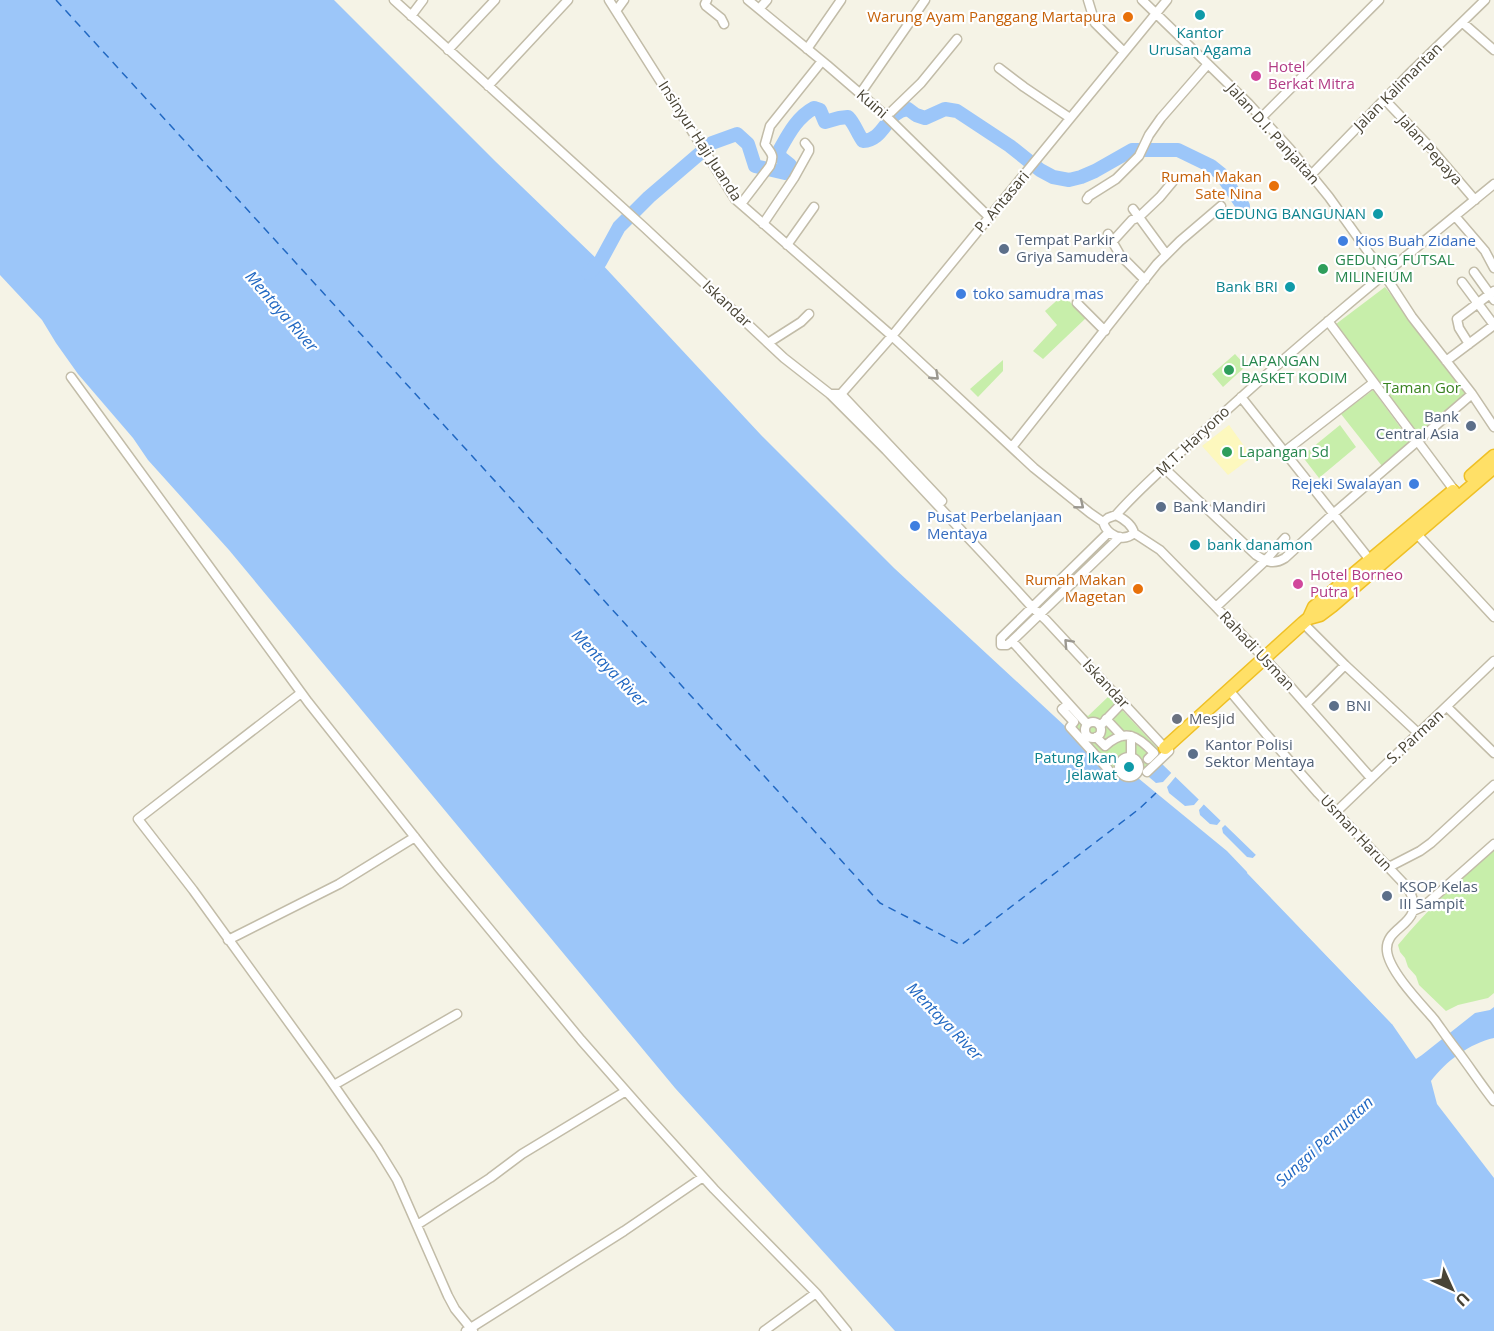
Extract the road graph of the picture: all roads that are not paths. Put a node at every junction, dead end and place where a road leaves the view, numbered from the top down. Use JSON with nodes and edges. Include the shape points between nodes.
{"nodes":[{"id":1,"x":394,"y":0,"type":"edge"},
{"id":2,"x":423,"y":0,"type":"edge"},
{"id":3,"x":495,"y":0,"type":"edge"},
{"id":4,"x":568,"y":0,"type":"edge"},
{"id":5,"x":609,"y":0,"type":"edge"},
{"id":6,"x":624,"y":0,"type":"edge"},
{"id":7,"x":707,"y":0,"type":"edge"},
{"id":8,"x":748,"y":0,"type":"edge"},
{"id":9,"x":766,"y":0,"type":"edge"},
{"id":10,"x":841,"y":0,"type":"edge"},
{"id":11,"x":925,"y":0,"type":"edge"},
{"id":12,"x":1088,"y":0,"type":"edge"},
{"id":13,"x":1142,"y":0,"type":"edge"},
{"id":14,"x":1167,"y":0,"type":"edge"},
{"id":15,"x":1379,"y":0,"type":"edge"},
{"id":16,"x":1485,"y":0,"type":"edge"},
{"id":17,"x":759,"y":9,"type":"junction"},
{"id":18,"x":616,"y":10,"type":"junction"},
{"id":19,"x":1156,"y":13,"type":"junction"},
{"id":20,"x":411,"y":16,"type":"junction"},
{"id":21,"x":1463,"y":23,"type":"junction"},
{"id":22,"x":724,"y":24,"type":"dead end"},
{"id":23,"x":957,"y":39,"type":"dead end"},
{"id":24,"x":807,"y":49,"type":"junction"},
{"id":25,"x":448,"y":50,"type":"junction"},
{"id":26,"x":1494,"y":50,"type":"edge"},
{"id":27,"x":1124,"y":52,"type":"junction"},
{"id":28,"x":822,"y":61,"type":"junction"},
{"id":29,"x":1208,"y":64,"type":"junction"},
{"id":30,"x":999,"y":68,"type":"dead end"},
{"id":31,"x":488,"y":86,"type":"junction"},
{"id":32,"x":861,"y":94,"type":"junction"},
{"id":33,"x":1385,"y":100,"type":"junction"},
{"id":34,"x":889,"y":118,"type":"junction"},
{"id":35,"x":1070,"y":118,"type":"junction"},
{"id":36,"x":1261,"y":118,"type":"junction"},
{"id":37,"x":805,"y":143,"type":"dead end"},
{"id":38,"x":1311,"y":175,"type":"junction"},
{"id":39,"x":1175,"y":179,"type":"dead end"},
{"id":40,"x":1494,"y":184,"type":"edge"},
{"id":41,"x":1087,"y":199,"type":"dead end"},
{"id":42,"x":1475,"y":200,"type":"junction"},
{"id":43,"x":741,"y":204,"type":"junction"},
{"id":44,"x":1221,"y":206,"type":"dead end"},
{"id":45,"x":814,"y":207,"type":"dead end"},
{"id":46,"x":1132,"y":209,"type":"dead end"},
{"id":47,"x":1455,"y":216,"type":"junction"},
{"id":48,"x":989,"y":217,"type":"junction"},
{"id":49,"x":1139,"y":217,"type":"junction"},
{"id":50,"x":763,"y":224,"type":"junction"},
{"id":51,"x":787,"y":245,"type":"junction"},
{"id":52,"x":1166,"y":254,"type":"junction"},
{"id":53,"x":1494,"y":268,"type":"edge"},
{"id":54,"x":1474,"y":272,"type":"dead end"},
{"id":55,"x":1384,"y":274,"type":"junction"},
{"id":56,"x":1144,"y":280,"type":"junction"},
{"id":57,"x":1462,"y":282,"type":"dead end"},
{"id":58,"x":1493,"y":295,"type":"edge"},
{"id":59,"x":1077,"y":303,"type":"dead end"},
{"id":60,"x":1478,"y":303,"type":"junction"},
{"id":61,"x":809,"y":314,"type":"dead end"},
{"id":62,"x":1328,"y":321,"type":"junction"},
{"id":63,"x":1494,"y":325,"type":"edge"},
{"id":64,"x":1105,"y":331,"type":"junction"},
{"id":65,"x":892,"y":336,"type":"junction"},
{"id":66,"x":768,"y":343,"type":"junction"},
{"id":67,"x":1469,"y":344,"type":"junction"},
{"id":68,"x":1446,"y":362,"type":"junction"},
{"id":69,"x":71,"y":377,"type":"dead end"},
{"id":70,"x":1373,"y":383,"type":"junction"},
{"id":71,"x":830,"y":394,"type":"junction"},
{"id":72,"x":842,"y":394,"type":"junction"},
{"id":73,"x":1472,"y":394,"type":"junction"},
{"id":74,"x":1241,"y":397,"type":"junction"},
{"id":75,"x":1494,"y":427,"type":"edge"},
{"id":76,"x":1417,"y":441,"type":"junction"},
{"id":77,"x":1012,"y":447,"type":"junction"},
{"id":78,"x":1284,"y":452,"type":"junction"},
{"id":79,"x":1494,"y":456,"type":"edge"},
{"id":80,"x":1494,"y":467,"type":"edge"},
{"id":81,"x":1164,"y":468,"type":"junction"},
{"id":82,"x":1457,"y":494,"type":"junction"},
{"id":83,"x":1333,"y":514,"type":"junction"},
{"id":84,"x":1116,"y":515,"type":"junction"},
{"id":85,"x":1103,"y":522,"type":"junction"},
{"id":86,"x":1109,"y":532,"type":"junction"},
{"id":87,"x":1134,"y":533,"type":"junction"},
{"id":88,"x":1416,"y":533,"type":"junction"},
{"id":89,"x":1120,"y":537,"type":"junction"},
{"id":90,"x":1285,"y":538,"type":"dead end"},
{"id":91,"x":1370,"y":560,"type":"junction"},
{"id":92,"x":1265,"y":561,"type":"junction"},
{"id":93,"x":1216,"y":607,"type":"junction"},
{"id":94,"x":1037,"y":609,"type":"junction"},
{"id":95,"x":1494,"y":617,"type":"edge"},
{"id":96,"x":1306,"y":621,"type":"junction"},
{"id":97,"x":1264,"y":658,"type":"junction"},
{"id":98,"x":1494,"y":661,"type":"edge"},
{"id":99,"x":1345,"y":665,"type":"junction"},
{"id":100,"x":1229,"y":690,"type":"junction"},
{"id":101,"x":301,"y":693,"type":"junction"},
{"id":102,"x":1123,"y":702,"type":"junction"},
{"id":103,"x":1068,"y":704,"type":"junction"},
{"id":104,"x":1306,"y":704,"type":"junction"},
{"id":105,"x":1447,"y":707,"type":"junction"},
{"id":106,"x":1103,"y":722,"type":"junction"},
{"id":107,"x":1087,"y":724,"type":"junction"},
{"id":108,"x":1418,"y":733,"type":"junction"},
{"id":109,"x":1127,"y":736,"type":"junction"},
{"id":110,"x":1096,"y":737,"type":"junction"},
{"id":111,"x":1167,"y":749,"type":"junction"},
{"id":112,"x":1494,"y":753,"type":"edge"},
{"id":113,"x":1131,"y":756,"type":"dead end"},
{"id":114,"x":1148,"y":759,"type":"dead end"},
{"id":115,"x":1108,"y":769,"type":"dead end"},
{"id":116,"x":1147,"y":772,"type":"dead end"},
{"id":117,"x":1371,"y":778,"type":"junction"},
{"id":118,"x":1494,"y":785,"type":"edge"},
{"id":119,"x":1336,"y":812,"type":"junction"},
{"id":120,"x":415,"y":837,"type":"junction"},
{"id":121,"x":1494,"y":844,"type":"edge"},
{"id":122,"x":1389,"y":867,"type":"junction"},
{"id":123,"x":1413,"y":911,"type":"junction"},
{"id":124,"x":228,"y":940,"type":"junction"},
{"id":125,"x":457,"y":1014,"type":"dead end"},
{"id":126,"x":334,"y":1085,"type":"junction"},
{"id":127,"x":1490,"y":1090,"type":"edge"},
{"id":128,"x":626,"y":1091,"type":"junction"},
{"id":129,"x":1494,"y":1101,"type":"edge"},
{"id":130,"x":703,"y":1177,"type":"junction"},
{"id":131,"x":417,"y":1225,"type":"junction"},
{"id":132,"x":816,"y":1293,"type":"junction"},
{"id":133,"x":470,"y":1330,"type":"edge"},
{"id":134,"x":764,"y":1331,"type":"edge"},
{"id":135,"x":847,"y":1331,"type":"edge"}],
"edges":[{"from":1,"to":20,"type":"street","name":"Iskandar"},
{"from":2,"to":20,"type":"street"},
{"from":3,"to":25,"type":"street"},
{"from":4,"to":31,"type":"street"},
{"from":5,"to":18,"type":"street","name":"Insinyur Haji Juanda"},
{"from":6,"to":18,"type":"street"},
{"from":7,"to":22,"type":"street","via":[[706,6]]},
{"from":8,"to":17,"type":"street","name":"Kuini"},
{"from":9,"to":17,"type":"street"},
{"from":10,"to":24,"type":"street"},
{"from":11,"to":32,"type":"street"},
{"from":12,"to":27,"type":"street","via":[[1095,23]]},
{"from":13,"to":19,"type":"street","name":"Jalan D.I. Panjaitan"},
{"from":14,"to":19,"type":"street","name":"P. Antasari"},
{"from":15,"to":36,"type":"street"},
{"from":16,"to":21,"type":"street","name":"Jalan Kalimantan"},
{"from":17,"to":24,"type":"street","name":"Kuini"},
{"from":18,"to":43,"type":"street","name":"Insinyur Haji Juanda"},
{"from":19,"to":27,"type":"street","name":"P. Antasari"},
{"from":19,"to":29,"type":"street","name":"Jalan D.I. Panjaitan"},
{"from":20,"to":25,"type":"street","name":"Iskandar"},
{"from":21,"to":26,"type":"street"},
{"from":21,"to":33,"type":"street","name":"Jalan Kalimantan"},
{"from":23,"to":34,"type":"street"},
{"from":24,"to":28,"type":"street","name":"Kuini"},
{"from":25,"to":31,"type":"street","name":"Iskandar"},
{"from":27,"to":35,"type":"street","name":"P. Antasari"},
{"from":28,"to":32,"type":"street","name":"Kuini"},
{"from":28,"to":43,"type":"street","via":[[768,129],[766,145],[773,157]]},
{"from":29,"to":36,"type":"street","name":"Jalan D.I. Panjaitan"},
{"from":29,"to":41,"type":"street","via":[[1161,118],[1139,156],[1116,179]]},
{"from":30,"to":35,"type":"street"},
{"from":31,"to":66,"type":"street","name":"Iskandar"},
{"from":32,"to":34,"type":"street","name":"Kuini"},
{"from":33,"to":38,"type":"street","name":"Jalan Kalimantan"},
{"from":33,"to":42,"type":"street","name":"Jalan Pepaya"},
{"from":34,"to":48,"type":"street","name":"Kuini"},
{"from":35,"to":48,"type":"street","name":"P. Antasari"},
{"from":36,"to":38,"type":"street","name":"Jalan D.I. Panjaitan"},
{"from":37,"to":50,"type":"street","via":[[809,152]]},
{"from":38,"to":55,"type":"street","name":"Jalan D.I. Panjaitan"},
{"from":39,"to":49,"type":"street"},
{"from":40,"to":42,"type":"street","name":"M.T. Haryono"},
{"from":42,"to":47,"type":"street","name":"M.T. Haryono"},
{"from":43,"to":50,"type":"street","name":"Insinyur Haji Juanda"},
{"from":44,"to":52,"type":"street"},
{"from":45,"to":51,"type":"street"},
{"from":46,"to":49,"type":"street"},
{"from":47,"to":53,"type":"street"},
{"from":47,"to":55,"type":"street","name":"M.T. Haryono"},
{"from":48,"to":65,"type":"street","name":"P. Antasari"},
{"from":49,"to":52,"type":"street"},
{"from":49,"to":56,"type":"street","via":[[1110,238]]},
{"from":50,"to":51,"type":"street","name":"Insinyur Haji Juanda"},
{"from":51,"to":65,"type":"street","name":"Insinyur Haji Juanda"},
{"from":52,"to":56,"type":"street"},
{"from":54,"to":58,"type":"street"},
{"from":55,"to":62,"type":"street","name":"M.T. Haryono"},
{"from":55,"to":68,"type":"street","name":"Jalan D.I. Panjaitan"},
{"from":56,"to":64,"type":"street"},
{"from":57,"to":60,"type":"street"},
{"from":58,"to":60,"type":"street"},
{"from":59,"to":64,"type":"street"},
{"from":60,"to":63,"type":"street"},
{"from":60,"to":67,"type":"street","via":[[1457,319]]},
{"from":61,"to":66,"type":"street"},
{"from":62,"to":70,"type":"street"},
{"from":62,"to":74,"type":"street","name":"M.T. Haryono"},
{"from":63,"to":67,"type":"street"},
{"from":64,"to":77,"type":"street"},
{"from":65,"to":72,"type":"street","name":"P. Antasari"},
{"from":65,"to":77,"type":"street","one_way":true},
{"from":66,"to":71,"type":"street","name":"Iskandar"},
{"from":67,"to":68,"type":"street"},
{"from":68,"to":73,"type":"street","name":"Jalan D.I. Panjaitan"},
{"from":69,"to":101,"type":"street"},
{"from":70,"to":76,"type":"street"},
{"from":70,"to":78,"type":"street"},
{"from":71,"to":72,"type":"street"},
{"from":71,"to":94,"type":"street","name":"Iskandar"},
{"from":72,"to":94,"type":"street","name":"Iskandar","via":[[993,556]]},
{"from":73,"to":75,"type":"street","name":"Jalan D.I. Panjaitan"},
{"from":73,"to":76,"type":"street"},
{"from":74,"to":78,"type":"street"},
{"from":74,"to":81,"type":"street","name":"M.T. Haryono"},
{"from":76,"to":82,"type":"street"},
{"from":76,"to":83,"type":"street"},
{"from":77,"to":85,"type":"street","one_way":true},
{"from":78,"to":83,"type":"street"},
{"from":79,"to":82,"type":"highway"},
{"from":80,"to":82,"type":"highway"},
{"from":81,"to":84,"type":"street","name":"M.T. Haryono"},
{"from":81,"to":92,"type":"street"},
{"from":82,"to":88,"type":"highway"},
{"from":82,"to":91,"type":"highway"},
{"from":83,"to":91,"type":"street"},
{"from":83,"to":92,"type":"street","via":[[1285,558],[1273,563]]},
{"from":84,"to":85,"type":"street","name":"M.T. Haryono"},
{"from":84,"to":87,"type":"street","name":"Rahadi Usman"},
{"from":85,"to":86,"type":"street"},
{"from":86,"to":89,"type":"street"},
{"from":86,"to":94,"type":"street"},
{"from":87,"to":89,"type":"street"},
{"from":87,"to":93,"type":"street","name":"Rahadi Usman","via":[[1160,550]]},
{"from":88,"to":95,"type":"street"},
{"from":88,"to":96,"type":"highway","via":[[1332,606]]},
{"from":89,"to":94,"type":"street"},
{"from":90,"to":92,"type":"street"},
{"from":91,"to":96,"type":"highway","via":[[1314,608]]},
{"from":92,"to":93,"type":"street"},
{"from":93,"to":97,"type":"street","name":"Rahadi Usman"},
{"from":102,"to":94,"type":"street","name":"Iskandar","one_way":true},
{"from":94,"to":103,"type":"street","via":[[1012,641]]},
{"from":96,"to":97,"type":"highway"},
{"from":96,"to":99,"type":"street"},
{"from":97,"to":100,"type":"highway"},
{"from":97,"to":104,"type":"street","name":"Rahadi Usman"},
{"from":98,"to":105,"type":"street","name":"S. Parman"},
{"from":99,"to":104,"type":"street"},
{"from":99,"to":108,"type":"street"},
{"from":100,"to":111,"type":"highway"},
{"from":100,"to":119,"type":"street","name":"Usman Harun"},
{"from":101,"to":120,"type":"street"},
{"from":101,"to":124,"type":"street","via":[[138,819]]},
{"from":102,"to":106,"type":"street"},
{"from":102,"to":111,"type":"street","name":"Iskandar"},
{"from":103,"to":107,"type":"street"},
{"from":103,"to":115,"type":"street","via":[[1062,709],[1074,722],[1070,727]]},
{"from":104,"to":117,"type":"street","name":"Rahadi Usman"},
{"from":105,"to":108,"type":"street","name":"S. Parman"},
{"from":105,"to":112,"type":"street"},
{"from":106,"to":107,"type":"street"},
{"from":106,"to":109,"type":"street"},
{"from":106,"to":110,"type":"street"},
{"from":107,"to":110,"type":"street","via":[[1086,735]]},
{"from":108,"to":117,"type":"street","name":"S. Parman"},
{"from":109,"to":110,"type":"street","via":[[1105,746]]},
{"from":109,"to":113,"type":"street"},
{"from":109,"to":114,"type":"street","via":[[1144,742],[1154,753]]},
{"from":111,"to":116,"type":"street"},
{"from":117,"to":119,"type":"street","name":"S. Parman"},
{"from":118,"to":122,"type":"street","via":[[1431,843]]},
{"from":119,"to":122,"type":"street","name":"Usman Harun"},
{"from":120,"to":124,"type":"street","via":[[324,892]]},
{"from":120,"to":128,"type":"street"},
{"from":121,"to":123,"type":"street","via":[[1424,906]]},
{"from":122,"to":123,"type":"street","name":"Usman Harun","via":[[1408,888]]},
{"from":123,"to":127,"type":"street","via":[[1387,943],[1390,962]]},
{"from":124,"to":126,"type":"street"},
{"from":125,"to":126,"type":"street"},
{"from":126,"to":131,"type":"street","via":[[397,1180]]},
{"from":127,"to":129,"type":"street"},
{"from":128,"to":130,"type":"street"},
{"from":128,"to":131,"type":"street","via":[[522,1154]]},
{"from":130,"to":132,"type":"street"},
{"from":130,"to":133,"type":"street"},
{"from":131,"to":133,"type":"street","via":[[448,1296]]},
{"from":132,"to":134,"type":"street"},
{"from":132,"to":135,"type":"street"}]}
